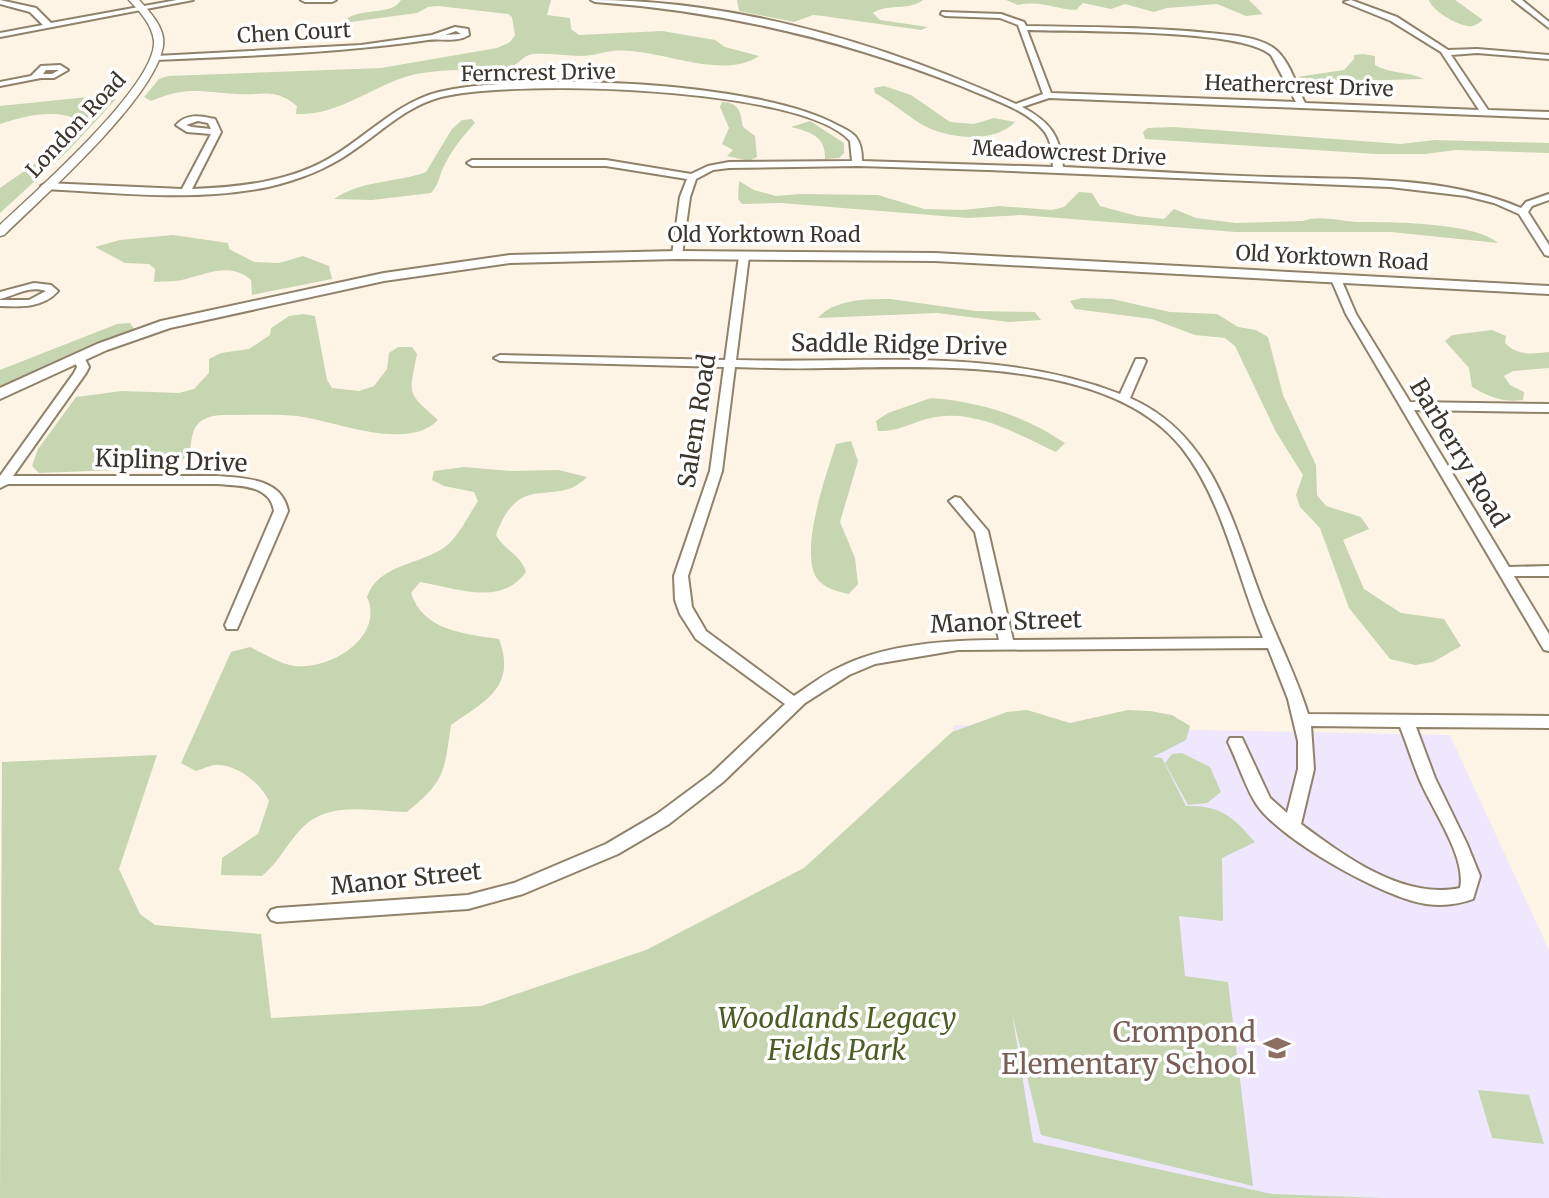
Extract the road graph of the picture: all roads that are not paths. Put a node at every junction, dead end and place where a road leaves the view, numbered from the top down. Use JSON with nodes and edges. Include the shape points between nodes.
{"nodes":[{"id":1,"x":189,"y":0,"type":"edge"},
{"id":2,"x":304,"y":0,"type":"edge"},
{"id":3,"x":331,"y":0,"type":"edge"},
{"id":4,"x":595,"y":0,"type":"edge"},
{"id":5,"x":725,"y":0,"type":"edge"},
{"id":6,"x":1517,"y":0,"type":"edge"},
{"id":7,"x":0,"y":2,"type":"edge"},
{"id":8,"x":1348,"y":2,"type":"dead end"},
{"id":9,"x":137,"y":4,"type":"edge"},
{"id":10,"x":718,"y":12,"type":"junction"},
{"id":11,"x":944,"y":14,"type":"dead end"},
{"id":12,"x":48,"y":25,"type":"junction"},
{"id":13,"x":1549,"y":26,"type":"edge"},
{"id":14,"x":1023,"y":28,"type":"junction"},
{"id":15,"x":0,"y":35,"type":"edge"},
{"id":16,"x":433,"y":37,"type":"dead end"},
{"id":17,"x":1446,"y":53,"type":"junction"},
{"id":18,"x":1549,"y":57,"type":"edge"},
{"id":19,"x":156,"y":58,"type":"junction"},
{"id":20,"x":38,"y":78,"type":"dead end"},
{"id":21,"x":0,"y":84,"type":"edge"},
{"id":22,"x":1048,"y":95,"type":"junction"},
{"id":23,"x":1301,"y":104,"type":"junction"},
{"id":24,"x":1013,"y":107,"type":"junction"},
{"id":25,"x":1484,"y":111,"type":"junction"},
{"id":26,"x":1549,"y":115,"type":"edge"},
{"id":27,"x":217,"y":132,"type":"dead end"},
{"id":28,"x":472,"y":163,"type":"dead end"},
{"id":29,"x":857,"y":164,"type":"junction"},
{"id":30,"x":1058,"y":169,"type":"junction"},
{"id":31,"x":692,"y":177,"type":"junction"},
{"id":32,"x":46,"y":186,"type":"junction"},
{"id":33,"x":186,"y":191,"type":"junction"},
{"id":34,"x":1549,"y":197,"type":"edge"},
{"id":35,"x":1523,"y":212,"type":"junction"},
{"id":36,"x":1,"y":229,"type":"edge"},
{"id":37,"x":1549,"y":253,"type":"edge"},
{"id":38,"x":677,"y":255,"type":"junction"},
{"id":39,"x":744,"y":256,"type":"junction"},
{"id":40,"x":1336,"y":279,"type":"junction"},
{"id":41,"x":1549,"y":290,"type":"edge"},
{"id":42,"x":0,"y":296,"type":"edge"},
{"id":43,"x":0,"y":303,"type":"edge"},
{"id":44,"x":79,"y":357,"type":"junction"},
{"id":45,"x":500,"y":358,"type":"dead end"},
{"id":46,"x":1140,"y":361,"type":"dead end"},
{"id":47,"x":729,"y":364,"type":"junction"},
{"id":48,"x":0,"y":394,"type":"edge"},
{"id":49,"x":1123,"y":399,"type":"junction"},
{"id":50,"x":1407,"y":406,"type":"junction"},
{"id":51,"x":1549,"y":408,"type":"edge"},
{"id":52,"x":2,"y":482,"type":"edge"},
{"id":53,"x":955,"y":500,"type":"dead end"},
{"id":54,"x":1549,"y":571,"type":"edge"},
{"id":55,"x":1505,"y":572,"type":"junction"},
{"id":56,"x":232,"y":625,"type":"dead end"},
{"id":57,"x":1270,"y":643,"type":"junction"},
{"id":58,"x":1007,"y":644,"type":"junction"},
{"id":59,"x":1549,"y":646,"type":"edge"},
{"id":60,"x":795,"y":704,"type":"junction"},
{"id":61,"x":1301,"y":720,"type":"junction"},
{"id":62,"x":1406,"y":721,"type":"junction"},
{"id":63,"x":1549,"y":722,"type":"edge"},
{"id":64,"x":1236,"y":742,"type":"dead end"},
{"id":65,"x":1292,"y":827,"type":"junction"},
{"id":66,"x":277,"y":915,"type":"dead end"}],
"edges":[{"from":1,"to":9,"type":"street"},
{"from":2,"to":3,"type":"street"},
{"from":4,"to":10,"type":"street"},
{"from":5,"to":10,"type":"street"},
{"from":6,"to":13,"type":"street"},
{"from":7,"to":12,"type":"street","via":[[33,10]]},
{"from":8,"to":17,"type":"street","via":[[1402,24]]},
{"from":9,"to":12,"type":"street"},
{"from":9,"to":19,"type":"street","via":[[158,32]]},
{"from":10,"to":24,"type":"street","via":[[911,64]]},
{"from":11,"to":14,"type":"street","via":[[1001,16]]},
{"from":12,"to":15,"type":"street"},
{"from":14,"to":22,"type":"street"},
{"from":14,"to":23,"type":"street","via":[[1251,40],[1277,57]]},
{"from":16,"to":19,"type":"street","name":"Chen Court","via":[[361,47]]},
{"from":17,"to":18,"type":"street"},
{"from":17,"to":25,"type":"street"},
{"from":19,"to":32,"type":"street","name":"London Road","via":[[111,121]]},
{"from":20,"to":21,"type":"street"},
{"from":22,"to":23,"type":"street","name":"Heathercrest Drive"},
{"from":22,"to":24,"type":"street"},
{"from":23,"to":25,"type":"street","name":"Heathercrest Drive"},
{"from":24,"to":30,"type":"street","via":[[1048,130],[1056,145]]},
{"from":25,"to":26,"type":"street","name":"Heathercrest Drive"},
{"from":27,"to":33,"type":"street"},
{"from":28,"to":31,"type":"street","via":[[606,163]]},
{"from":29,"to":30,"type":"street","name":"Meadowcrest Drive"},
{"from":29,"to":31,"type":"street","name":"Meadowcrest Drive","via":[[729,165]]},
{"from":29,"to":33,"type":"street","name":"Ferncrest Drive","via":[[853,139],[838,127],[747,99],[666,89],[495,87],[453,91],[419,102],[305,173],[241,188]]},
{"from":30,"to":35,"type":"street","name":"Meadowcrest Drive","via":[[1423,189],[1500,201]]},
{"from":31,"to":38,"type":"street"},
{"from":32,"to":33,"type":"street","name":"Ferncrest Drive"},
{"from":32,"to":36,"type":"street","name":"London Road"},
{"from":34,"to":35,"type":"street"},
{"from":35,"to":37,"type":"street"},
{"from":38,"to":39,"type":"main road","name":"Old Yorktown Road"},
{"from":38,"to":44,"type":"main road","name":"Old Yorktown Road","via":[[544,257],[442,267],[166,324]]},
{"from":39,"to":40,"type":"main road","name":"Old Yorktown Road","via":[[948,257]]},
{"from":39,"to":47,"type":"street","name":"Salem Road"},
{"from":40,"to":41,"type":"main road","name":"Old Yorktown Road"},
{"from":40,"to":50,"type":"street","name":"Barberry Road","via":[[1351,314]]},
{"from":42,"to":43,"type":"street","via":[[31,286],[53,291],[34,303]]},
{"from":44,"to":48,"type":"main road","name":"Old Yorktown Road"},
{"from":44,"to":52,"type":"street","via":[[80,373]]},
{"from":45,"to":47,"type":"street","name":"Saddle Ridge Drive"},
{"from":46,"to":49,"type":"street"},
{"from":47,"to":49,"type":"street","name":"Saddle Ridge Drive","via":[[984,363],[1054,375]]},
{"from":47,"to":60,"type":"street","name":"Salem Road","via":[[716,471],[681,576],[680,593],[690,621],[701,635]]},
{"from":49,"to":57,"type":"street","name":"Saddle Ridge Drive","via":[[1170,428],[1205,470]]},
{"from":50,"to":51,"type":"street"},
{"from":50,"to":55,"type":"street","name":"Barberry Road"},
{"from":52,"to":56,"type":"street","name":"Kipling Drive","via":[[218,480],[247,483],[277,494],[281,511]]},
{"from":53,"to":58,"type":"street","via":[[981,531]]},
{"from":54,"to":55,"type":"street"},
{"from":55,"to":59,"type":"street","name":"Barberry Road"},
{"from":57,"to":58,"type":"street","name":"Manor Street"},
{"from":57,"to":61,"type":"street"},
{"from":58,"to":60,"type":"street","name":"Manor Street","via":[[926,648],[873,659],[844,671]]},
{"from":60,"to":66,"type":"street","name":"Manor Street","via":[[718,778],[663,819],[612,849],[517,889],[457,903]]},
{"from":61,"to":62,"type":"street"},
{"from":61,"to":65,"type":"street","via":[[1307,765]]},
{"from":62,"to":63,"type":"street"},
{"from":62,"to":65,"type":"street","via":[[1471,876],[1467,894],[1457,898],[1416,894],[1350,866]]},
{"from":64,"to":65,"type":"street","via":[[1264,802]]}]}
